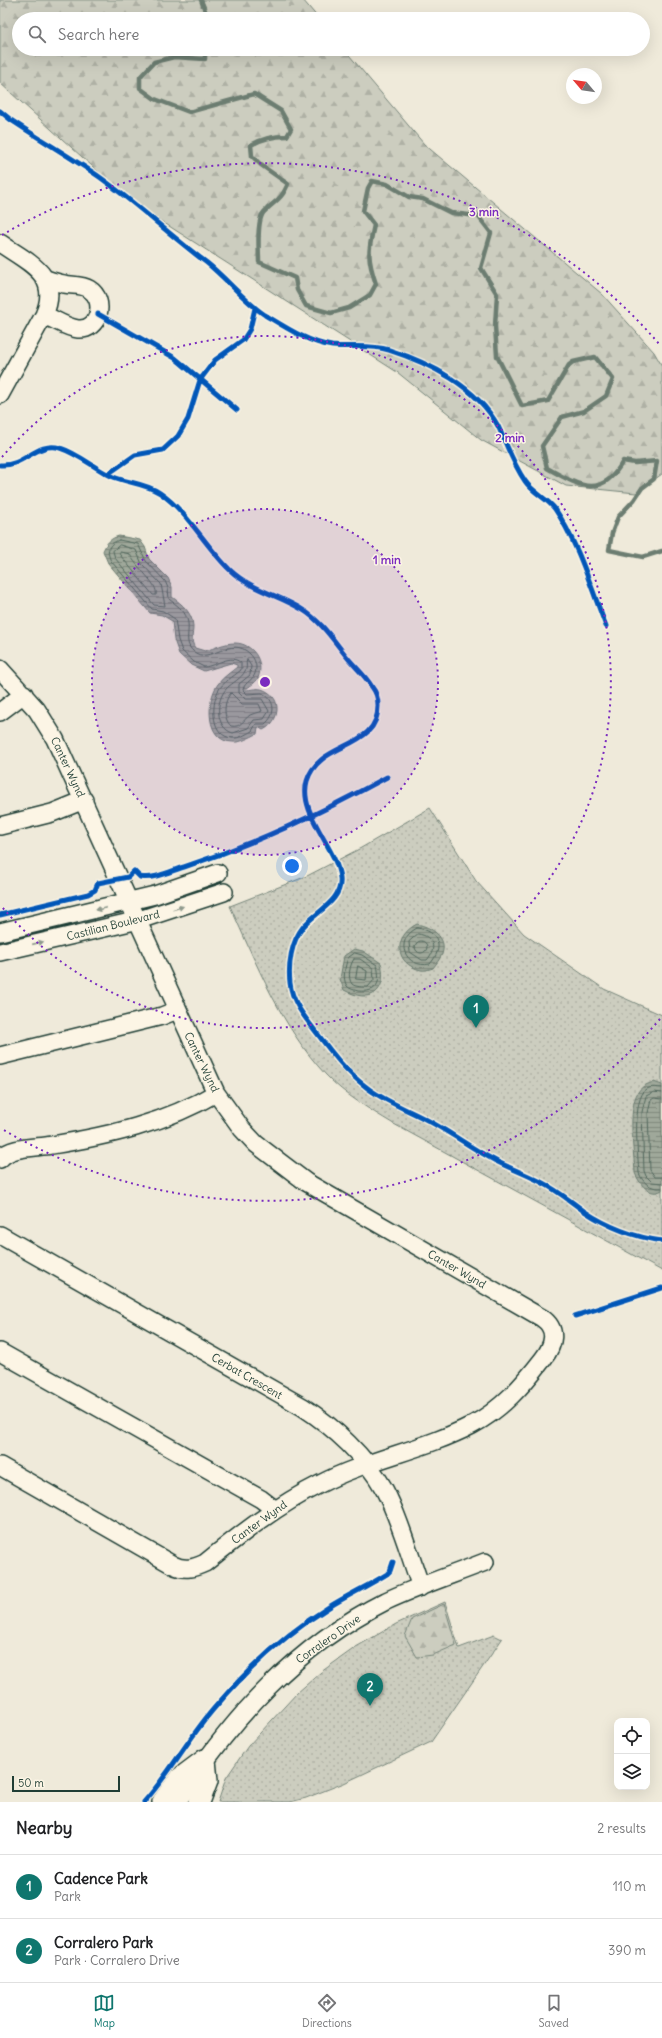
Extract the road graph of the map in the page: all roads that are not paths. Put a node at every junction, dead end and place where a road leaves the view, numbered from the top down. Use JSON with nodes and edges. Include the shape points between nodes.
{"nodes":[{"id":1,"x":0,"y":243,"type":"edge"},
{"id":2,"x":46,"y":279,"type":"junction"},
{"id":3,"x":47,"y":307,"type":"junction"},
{"id":4,"x":0,"y":394,"type":"edge"},
{"id":5,"x":0,"y":669,"type":"edge"},
{"id":6,"x":24,"y":694,"type":"junction"},
{"id":7,"x":0,"y":712,"type":"edge"},
{"id":8,"x":84,"y":800,"type":"junction"},
{"id":9,"x":0,"y":826,"type":"edge"},
{"id":10,"x":218,"y":873,"type":"dead end"},
{"id":11,"x":224,"y":892,"type":"dead end"},
{"id":12,"x":130,"y":902,"type":"junction"},
{"id":13,"x":139,"y":920,"type":"junction"},
{"id":14,"x":0,"y":932,"type":"edge"},
{"id":15,"x":0,"y":952,"type":"edge"},
{"id":16,"x":177,"y":1010,"type":"junction"},
{"id":17,"x":0,"y":1056,"type":"edge"},
{"id":18,"x":216,"y":1093,"type":"junction"},
{"id":19,"x":0,"y":1159,"type":"edge"},
{"id":20,"x":0,"y":1234,"type":"edge"},
{"id":21,"x":0,"y":1352,"type":"edge"},
{"id":22,"x":367,"y":1465,"type":"junction"},
{"id":23,"x":0,"y":1466,"type":"edge"},
{"id":24,"x":274,"y":1509,"type":"junction"},
{"id":25,"x":485,"y":1562,"type":"dead end"},
{"id":26,"x":421,"y":1587,"type":"junction"},
{"id":27,"x":205,"y":1760,"type":"junction"},
{"id":28,"x":164,"y":1802,"type":"edge"},
{"id":29,"x":178,"y":1802,"type":"edge"},
{"id":30,"x":199,"y":1802,"type":"edge"}],
"edges":[{"from":1,"to":2,"type":"street","via":[[38,270]]},
{"from":2,"to":3,"type":"street","via":[[50,288]]},
{"from":2,"to":3,"type":"street","via":[[85,287],[96,296],[99,309],[91,324],[83,329],[72,328]]},
{"from":3,"to":4,"type":"street"},
{"from":5,"to":6,"type":"street","name":"Canter Wynd"},
{"from":6,"to":7,"type":"street"},
{"from":6,"to":8,"type":"street","name":"Canter Wynd","via":[[55,738]]},
{"from":8,"to":9,"type":"street","via":[[52,813]]},
{"from":8,"to":12,"type":"street","name":"Canter Wynd"},
{"from":10,"to":12,"type":"street","name":"Castilian Boulevard"},
{"from":13,"to":11,"type":"street","name":"Castilian Boulevard","one_way":true},
{"from":12,"to":13,"type":"street","name":"Canter Wynd"},
{"from":12,"to":14,"type":"street","name":"Castilian Boulevard","one_way":true},
{"from":15,"to":13,"type":"street","name":"Castilian Boulevard","one_way":true},
{"from":13,"to":16,"type":"street","name":"Canter Wynd"},
{"from":16,"to":17,"type":"street","via":[[162,1016]]},
{"from":16,"to":18,"type":"street","name":"Canter Wynd"},
{"from":18,"to":19,"type":"street","via":[[165,1118],[62,1144],[12,1151]]},
{"from":18,"to":22,"type":"street","name":"Canter Wynd","via":[[251,1139],[288,1170],[551,1325],[553,1340],[545,1356],[524,1384],[488,1415],[473,1425],[447,1436]]},
{"from":20,"to":22,"type":"street","name":"Cerbat Crescent","via":[[316,1415]]},
{"from":21,"to":24,"type":"street","via":[[261,1499]]},
{"from":22,"to":24,"type":"street","name":"Canter Wynd","via":[[321,1483]]},
{"from":22,"to":26,"type":"street","name":"Cerbat Crescent","via":[[386,1495]]},
{"from":23,"to":24,"type":"street","name":"Canter Wynd","via":[[178,1568],[186,1569],[205,1563]]},
{"from":25,"to":26,"type":"street","name":"Corralero Drive"},
{"from":26,"to":27,"type":"street","name":"Corralero Drive","via":[[353,1619],[298,1658],[255,1699]]},
{"from":27,"to":28,"type":"main road","via":[[181,1778]]},
{"from":27,"to":29,"type":"street","name":"Corralero Drive"},
{"from":27,"to":30,"type":"main road","via":[[207,1781]]}]}
